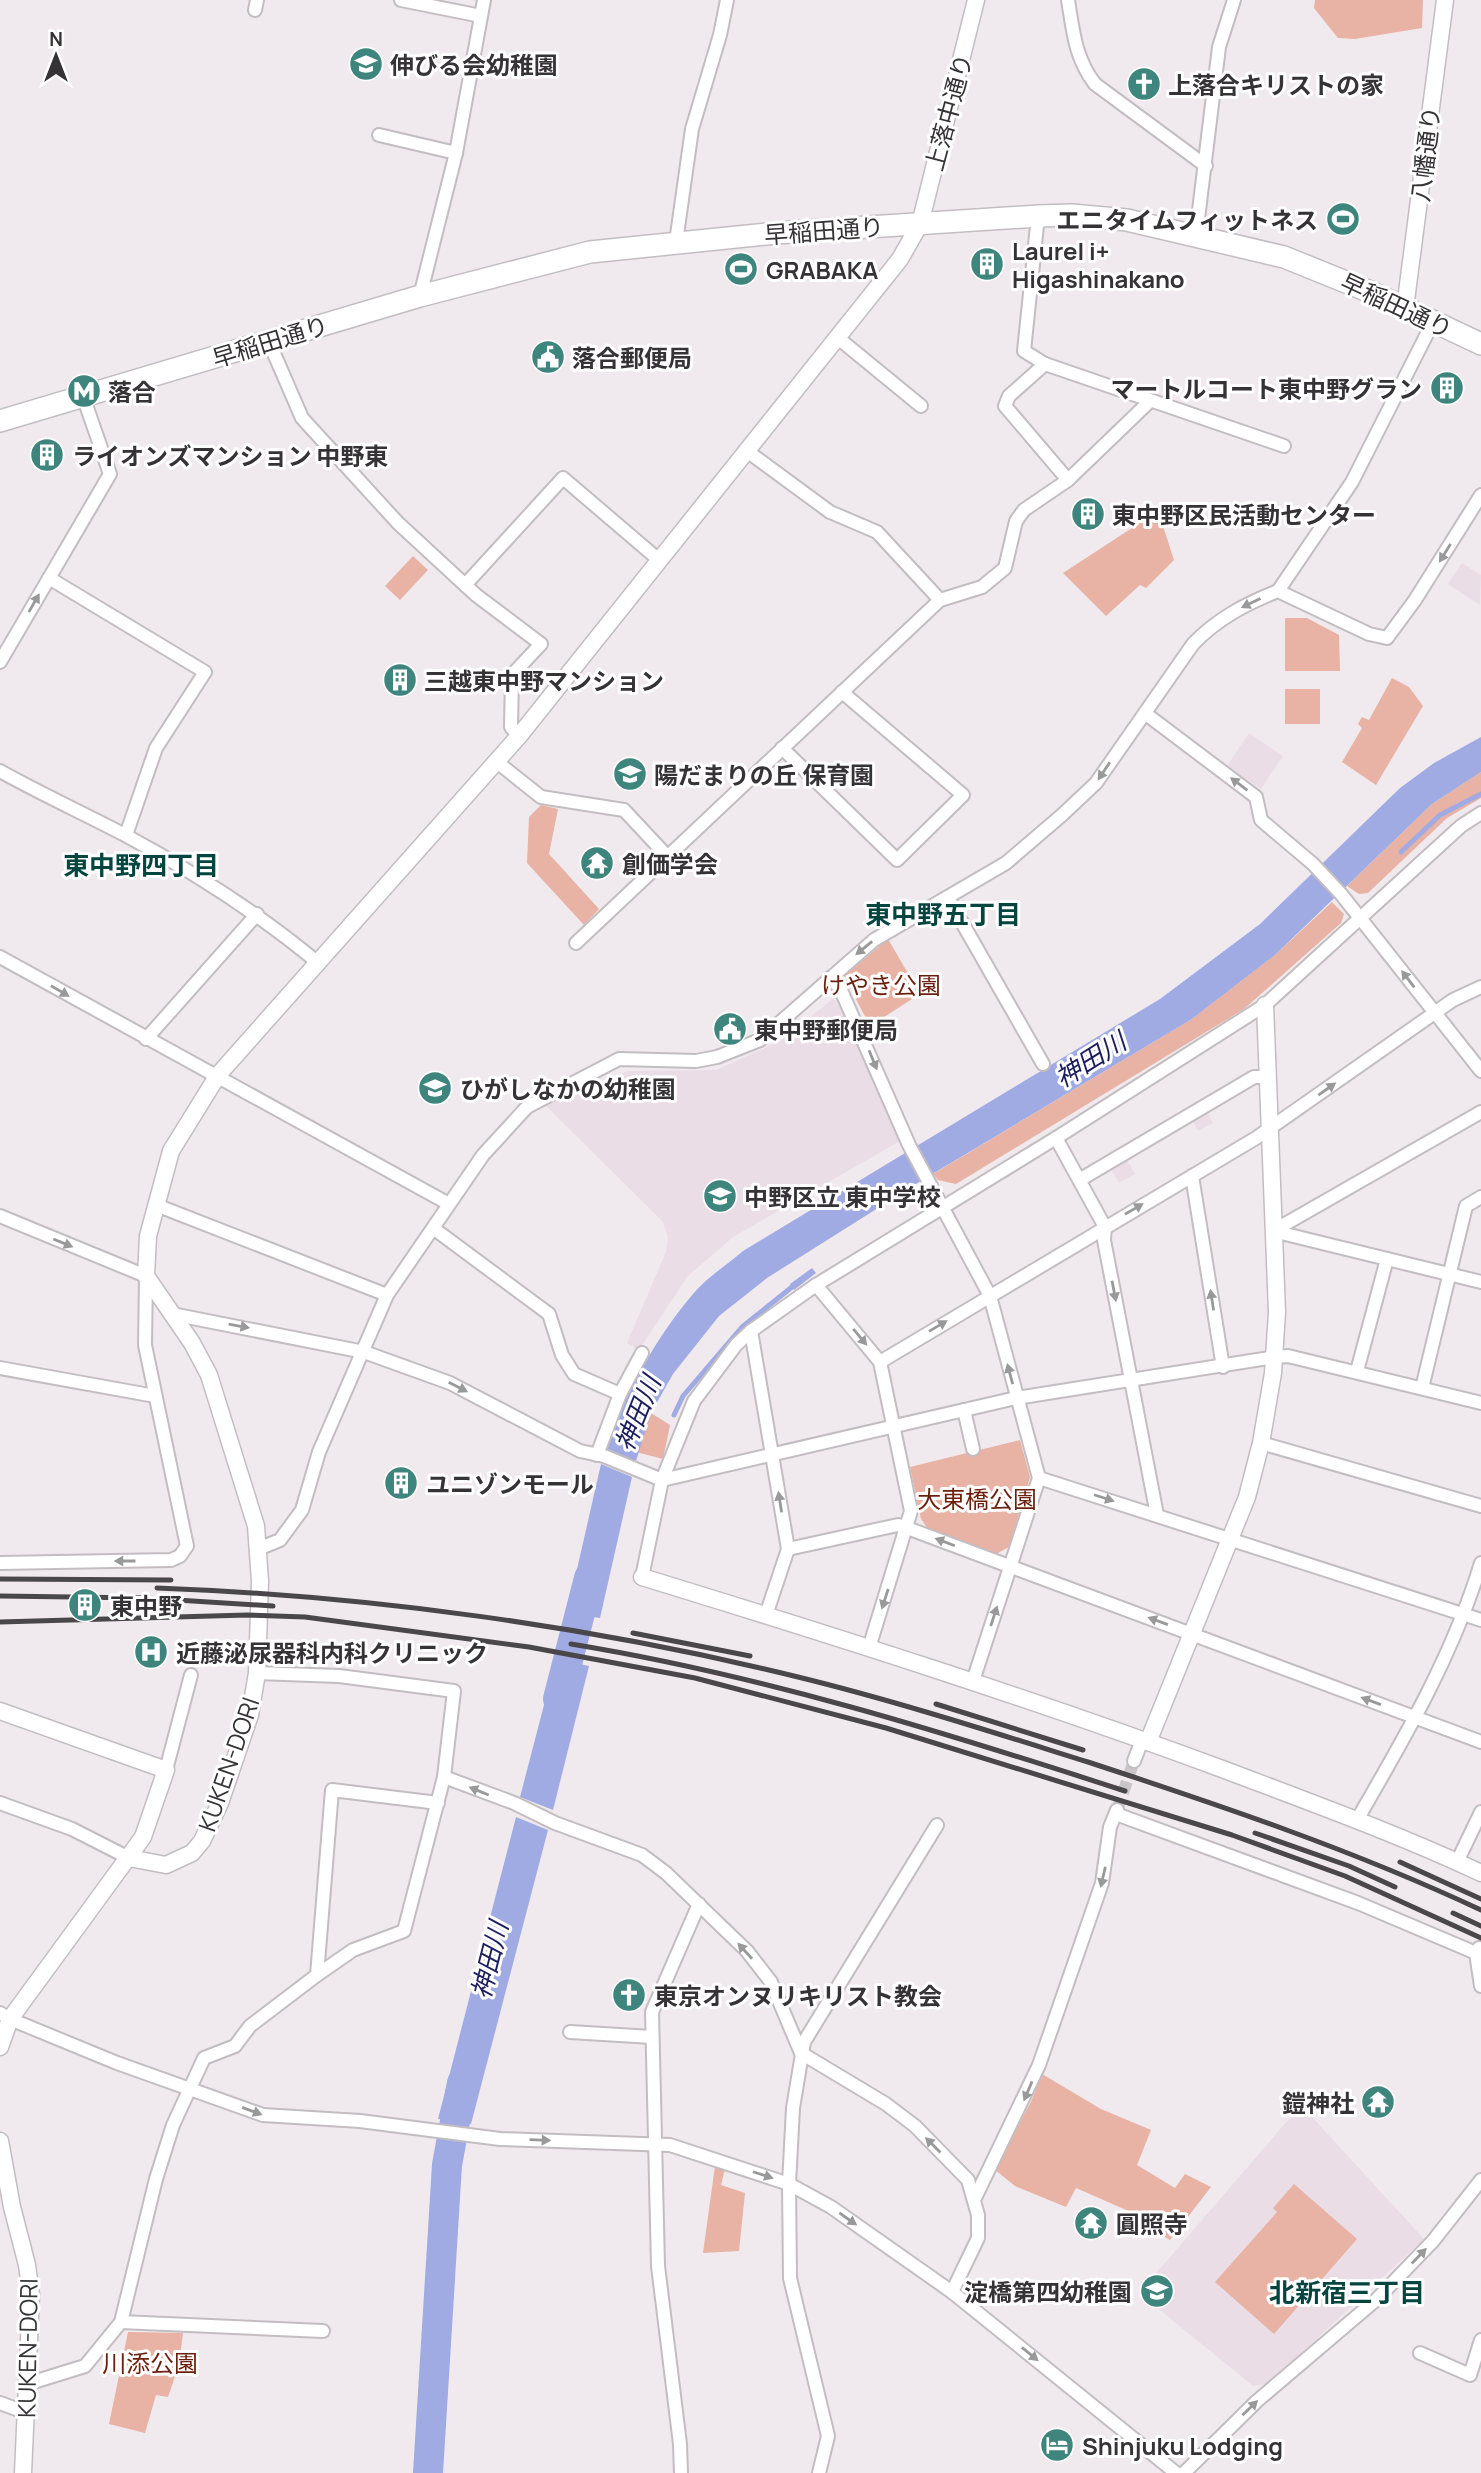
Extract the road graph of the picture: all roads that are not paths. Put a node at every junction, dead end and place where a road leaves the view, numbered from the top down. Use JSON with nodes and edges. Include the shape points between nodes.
{"nodes":[{"id":1,"x":401,"y":0,"type":"edge"},
{"id":2,"x":484,"y":0,"type":"edge"},
{"id":3,"x":727,"y":0,"type":"edge"},
{"id":4,"x":976,"y":0,"type":"edge"},
{"id":5,"x":1068,"y":0,"type":"edge"},
{"id":6,"x":1234,"y":0,"type":"edge"},
{"id":7,"x":1446,"y":0,"type":"edge"},
{"id":8,"x":481,"y":16,"type":"junction"},
{"id":9,"x":379,"y":135,"type":"dead end"},
{"id":10,"x":456,"y":153,"type":"junction"},
{"id":11,"x":1206,"y":166,"type":"junction"},
{"id":12,"x":1038,"y":216,"type":"junction"},
{"id":13,"x":920,"y":224,"type":"junction"},
{"id":14,"x":1196,"y":235,"type":"junction"},
{"id":15,"x":676,"y":242,"type":"junction"},
{"id":16,"x":420,"y":296,"type":"junction"},
{"id":17,"x":1405,"y":308,"type":"junction"},
{"id":18,"x":1433,"y":322,"type":"junction"},
{"id":19,"x":838,"y":338,"type":"junction"},
{"id":20,"x":269,"y":342,"type":"junction"},
{"id":21,"x":1481,"y":344,"type":"edge"},
{"id":22,"x":1045,"y":364,"type":"junction"},
{"id":23,"x":83,"y":397,"type":"junction"},
{"id":24,"x":1150,"y":401,"type":"junction"},
{"id":25,"x":920,"y":406,"type":"dead end"},
{"id":26,"x":0,"y":421,"type":"edge"},
{"id":27,"x":1284,"y":446,"type":"dead end"},
{"id":28,"x":747,"y":451,"type":"junction"},
{"id":29,"x":1068,"y":480,"type":"junction"},
{"id":30,"x":1481,"y":495,"type":"edge"},
{"id":31,"x":659,"y":560,"type":"junction"},
{"id":32,"x":49,"y":578,"type":"junction"},
{"id":33,"x":465,"y":585,"type":"junction"},
{"id":34,"x":1278,"y":591,"type":"junction"},
{"id":35,"x":940,"y":600,"type":"junction"},
{"id":36,"x":0,"y":662,"type":"edge"},
{"id":37,"x":842,"y":692,"type":"junction"},
{"id":38,"x":1146,"y":714,"type":"junction"},
{"id":39,"x":519,"y":736,"type":"junction"},
{"id":40,"x":782,"y":748,"type":"junction"},
{"id":41,"x":497,"y":762,"type":"junction"},
{"id":42,"x":0,"y":771,"type":"edge"},
{"id":43,"x":1481,"y":813,"type":"edge"},
{"id":44,"x":126,"y":835,"type":"junction"},
{"id":45,"x":667,"y":856,"type":"junction"},
{"id":46,"x":948,"y":898,"type":"junction"},
{"id":47,"x":257,"y":914,"type":"junction"},
{"id":48,"x":1361,"y":917,"type":"junction"},
{"id":49,"x":576,"y":943,"type":"dead end"},
{"id":50,"x":0,"y":957,"type":"edge"},
{"id":51,"x":317,"y":962,"type":"junction"},
{"id":52,"x":830,"y":978,"type":"junction"},
{"id":53,"x":1481,"y":987,"type":"edge"},
{"id":54,"x":1265,"y":1004,"type":"junction"},
{"id":55,"x":1435,"y":1014,"type":"junction"},
{"id":56,"x":146,"y":1039,"type":"junction"},
{"id":57,"x":1043,"y":1064,"type":"dead end"},
{"id":58,"x":1481,"y":1071,"type":"edge"},
{"id":59,"x":218,"y":1076,"type":"junction"},
{"id":60,"x":1268,"y":1077,"type":"junction"},
{"id":61,"x":1481,"y":1112,"type":"edge"},
{"id":62,"x":1269,"y":1129,"type":"junction"},
{"id":63,"x":1056,"y":1138,"type":"junction"},
{"id":64,"x":1192,"y":1176,"type":"junction"},
{"id":65,"x":1081,"y":1180,"type":"junction"},
{"id":66,"x":1481,"y":1197,"type":"edge"},
{"id":67,"x":449,"y":1204,"type":"junction"},
{"id":68,"x":156,"y":1205,"type":"junction"},
{"id":69,"x":942,"y":1207,"type":"junction"},
{"id":70,"x":0,"y":1216,"type":"edge"},
{"id":71,"x":1105,"y":1227,"type":"junction"},
{"id":72,"x":433,"y":1228,"type":"junction"},
{"id":73,"x":1273,"y":1231,"type":"junction"},
{"id":74,"x":1387,"y":1259,"type":"junction"},
{"id":75,"x":1450,"y":1274,"type":"junction"},
{"id":76,"x":146,"y":1276,"type":"junction"},
{"id":77,"x":1481,"y":1282,"type":"edge"},
{"id":78,"x":816,"y":1285,"type":"junction"},
{"id":79,"x":387,"y":1295,"type":"junction"},
{"id":80,"x":989,"y":1296,"type":"junction"},
{"id":81,"x":172,"y":1314,"type":"junction"},
{"id":82,"x":751,"y":1331,"type":"junction"},
{"id":83,"x":364,"y":1352,"type":"junction"},
{"id":84,"x":642,"y":1353,"type":"dead end"},
{"id":85,"x":1275,"y":1357,"type":"junction"},
{"id":86,"x":880,"y":1362,"type":"junction"},
{"id":87,"x":1223,"y":1367,"type":"junction"},
{"id":88,"x":0,"y":1368,"type":"edge"},
{"id":89,"x":1357,"y":1371,"type":"junction"},
{"id":90,"x":1130,"y":1380,"type":"junction"},
{"id":91,"x":1422,"y":1388,"type":"junction"},
{"id":92,"x":620,"y":1394,"type":"junction"},
{"id":93,"x":155,"y":1396,"type":"junction"},
{"id":94,"x":1016,"y":1398,"type":"junction"},
{"id":95,"x":1481,"y":1403,"type":"edge"},
{"id":96,"x":964,"y":1410,"type":"junction"},
{"id":97,"x":894,"y":1426,"type":"junction"},
{"id":98,"x":1261,"y":1443,"type":"junction"},
{"id":99,"x":973,"y":1448,"type":"dead end"},
{"id":100,"x":772,"y":1455,"type":"junction"},
{"id":101,"x":600,"y":1456,"type":"junction"},
{"id":102,"x":1039,"y":1478,"type":"junction"},
{"id":103,"x":662,"y":1480,"type":"junction"},
{"id":104,"x":1481,"y":1506,"type":"edge"},
{"id":105,"x":1157,"y":1515,"type":"junction"},
{"id":106,"x":907,"y":1528,"type":"junction"},
{"id":107,"x":1230,"y":1540,"type":"junction"},
{"id":108,"x":258,"y":1549,"type":"junction"},
{"id":109,"x":788,"y":1549,"type":"junction"},
{"id":110,"x":0,"y":1563,"type":"edge"},
{"id":111,"x":1481,"y":1563,"type":"edge"},
{"id":112,"x":1010,"y":1566,"type":"junction"},
{"id":113,"x":642,"y":1577,"type":"joint"},
{"id":114,"x":766,"y":1615,"type":"junction"},
{"id":115,"x":1465,"y":1615,"type":"junction"},
{"id":116,"x":1481,"y":1620,"type":"edge"},
{"id":117,"x":1192,"y":1634,"type":"junction"},
{"id":118,"x":869,"y":1648,"type":"junction"},
{"id":119,"x":257,"y":1673,"type":"junction"},
{"id":120,"x":191,"y":1675,"type":"dead end"},
{"id":121,"x":973,"y":1681,"type":"junction"},
{"id":122,"x":0,"y":1711,"type":"edge"},
{"id":123,"x":1416,"y":1718,"type":"junction"},
{"id":124,"x":1145,"y":1741,"type":"junction"},
{"id":125,"x":1481,"y":1742,"type":"edge"},
{"id":126,"x":1134,"y":1761,"type":"tunnel mouth"},
{"id":127,"x":166,"y":1770,"type":"junction"},
{"id":128,"x":444,"y":1777,"type":"junction"},
{"id":129,"x":0,"y":1803,"type":"edge"},
{"id":130,"x":438,"y":1803,"type":"junction"},
{"id":131,"x":1481,"y":1812,"type":"edge"},
{"id":132,"x":1357,"y":1820,"type":"junction"},
{"id":133,"x":937,"y":1825,"type":"dead end"},
{"id":134,"x":129,"y":1858,"type":"junction"},
{"id":135,"x":1457,"y":1862,"type":"junction"},
{"id":136,"x":1481,"y":1873,"type":"edge"},
{"id":137,"x":699,"y":1904,"type":"junction"},
{"id":138,"x":1478,"y":1950,"type":"edge"},
{"id":139,"x":317,"y":1975,"type":"junction"},
{"id":140,"x":1481,"y":1986,"type":"edge"},
{"id":141,"x":5,"y":2016,"type":"edge"},
{"id":142,"x":570,"y":2032,"type":"dead end"},
{"id":143,"x":652,"y":2037,"type":"junction"},
{"id":144,"x":0,"y":2047,"type":"edge"},
{"id":145,"x":801,"y":2053,"type":"junction"},
{"id":146,"x":188,"y":2087,"type":"junction"},
{"id":147,"x":0,"y":2141,"type":"edge"},
{"id":148,"x":655,"y":2144,"type":"junction"},
{"id":149,"x":1481,"y":2180,"type":"edge"},
{"id":150,"x":789,"y":2183,"type":"junction"},
{"id":151,"x":975,"y":2198,"type":"junction"},
{"id":152,"x":952,"y":2292,"type":"junction"},
{"id":153,"x":121,"y":2322,"type":"junction"},
{"id":154,"x":323,"y":2331,"type":"dead end"},
{"id":155,"x":1481,"y":2340,"type":"edge"},
{"id":156,"x":1420,"y":2353,"type":"dead end"},
{"id":157,"x":27,"y":2384,"type":"junction"},
{"id":158,"x":0,"y":2403,"type":"edge"},
{"id":159,"x":27,"y":2413,"type":"junction"},
{"id":160,"x":23,"y":2473,"type":"edge"},
{"id":161,"x":681,"y":2473,"type":"edge"},
{"id":162,"x":819,"y":2473,"type":"edge"},
{"id":163,"x":1176,"y":2473,"type":"edge"},
{"id":164,"x":1184,"y":2473,"type":"edge"}],
"edges":[{"from":1,"to":8,"type":"street"},
{"from":2,"to":8,"type":"street"},
{"from":3,"to":15,"type":"street","via":[[692,129]]},
{"from":4,"to":13,"type":"street","name":"上落中通り"},
{"from":5,"to":11,"type":"street","via":[[1076,49],[1095,84]]},
{"from":6,"to":11,"type":"street","via":[[1219,47]]},
{"from":7,"to":17,"type":"street","name":"八幡通り"},
{"from":8,"to":10,"type":"street"},
{"from":9,"to":10,"type":"street"},
{"from":10,"to":16,"type":"street"},
{"from":11,"to":14,"type":"street"},
{"from":12,"to":13,"type":"main road","name":"早稲田通り"},
{"from":12,"to":14,"type":"main road","name":"早稲田通り","via":[[1127,220]]},
{"from":12,"to":22,"type":"street","via":[[1022,343],[1029,356]]},
{"from":13,"to":15,"type":"main road","name":"早稲田通り"},
{"from":13,"to":19,"type":"street","name":"上落中通り","via":[[900,259]]},
{"from":14,"to":17,"type":"main road","name":"早稲田通り","via":[[1303,262]]},
{"from":15,"to":16,"type":"main road","name":"早稲田通り","via":[[563,258]]},
{"from":16,"to":20,"type":"main road","name":"早稲田通り"},
{"from":17,"to":18,"type":"main road","name":"早稲田通り"},
{"from":18,"to":21,"type":"main road","name":"早稲田通り"},
{"from":18,"to":34,"type":"street","via":[[1352,482]]},
{"from":19,"to":25,"type":"street"},
{"from":19,"to":28,"type":"street","name":"上落中通り"},
{"from":20,"to":23,"type":"main road","name":"早稲田通り"},
{"from":20,"to":33,"type":"street","via":[[302,418],[398,523]]},
{"from":22,"to":24,"type":"street"},
{"from":22,"to":29,"type":"street","via":[[1005,406]]},
{"from":23,"to":26,"type":"main road","name":"早稲田通り"},
{"from":23,"to":32,"type":"street","via":[[110,474]]},
{"from":24,"to":27,"type":"street"},
{"from":24,"to":29,"type":"street"},
{"from":28,"to":31,"type":"street","name":"上落中通り"},
{"from":28,"to":35,"type":"street","via":[[830,512],[877,532]]},
{"from":29,"to":35,"type":"street","via":[[1024,510],[1016,521],[1005,568],[987,585]]},
{"from":30,"to":34,"type":"street","one_way":true,"via":[[1387,638]]},
{"from":31,"to":33,"type":"street","via":[[563,478]]},
{"from":31,"to":39,"type":"street","name":"上落中通り"},
{"from":36,"to":32,"type":"street","one_way":true},
{"from":32,"to":44,"type":"street","via":[[205,672],[156,748]]},
{"from":33,"to":39,"type":"street","via":[[541,644],[512,675],[511,727]]},
{"from":34,"to":38,"type":"street","one_way":true,"via":[[1211,625]]},
{"from":35,"to":37,"type":"street"},
{"from":37,"to":40,"type":"street"},
{"from":37,"to":40,"type":"street","via":[[963,795],[897,860]]},
{"from":38,"to":46,"type":"street","one_way":true,"via":[[1096,783],[1006,863]]},
{"from":48,"to":38,"type":"street","one_way":true,"via":[[1315,867],[1261,820],[1256,797]]},
{"from":39,"to":41,"type":"street","name":"上落中通り"},
{"from":40,"to":45,"type":"street"},
{"from":41,"to":45,"type":"street","via":[[541,797],[624,810]]},
{"from":41,"to":51,"type":"street","name":"上落中通り"},
{"from":42,"to":44,"type":"street"},
{"from":43,"to":48,"type":"street"},
{"from":44,"to":47,"type":"street"},
{"from":45,"to":49,"type":"street"},
{"from":46,"to":52,"type":"street","one_way":true,"via":[[874,940]]},
{"from":46,"to":57,"type":"street"},
{"from":47,"to":51,"type":"street"},
{"from":47,"to":56,"type":"street"},
{"from":48,"to":54,"type":"street"},
{"from":55,"to":48,"type":"street","one_way":true},
{"from":50,"to":56,"type":"street","one_way":true},
{"from":51,"to":59,"type":"street","name":"上落中通り"},
{"from":52,"to":67,"type":"street","via":[[760,1040],[717,1058],[696,1061],[619,1059],[527,1107],[483,1155]]},
{"from":52,"to":69,"type":"street","one_way":true,"via":[[840,988]]},
{"from":53,"to":55,"type":"street"},
{"from":54,"to":60,"type":"street"},
{"from":54,"to":63,"type":"street"},
{"from":55,"to":58,"type":"street"},
{"from":62,"to":55,"type":"street","one_way":true},
{"from":56,"to":59,"type":"street"},
{"from":59,"to":67,"type":"street"},
{"from":59,"to":68,"type":"street","name":"上落中通り","via":[[172,1152]]},
{"from":60,"to":62,"type":"street"},
{"from":60,"to":65,"type":"street","via":[[1254,1077]]},
{"from":61,"to":73,"type":"street"},
{"from":62,"to":64,"type":"street"},
{"from":62,"to":73,"type":"street"},
{"from":63,"to":65,"type":"street"},
{"from":63,"to":69,"type":"street"},
{"from":71,"to":64,"type":"street","one_way":true},
{"from":87,"to":64,"type":"street","one_way":true},
{"from":65,"to":71,"type":"street"},
{"from":66,"to":75,"type":"street","via":[[1466,1206]]},
{"from":67,"to":72,"type":"street"},
{"from":68,"to":76,"type":"street","name":"上落中通り","via":[[148,1236]]},
{"from":68,"to":79,"type":"street"},
{"from":69,"to":78,"type":"street"},
{"from":69,"to":80,"type":"street"},
{"from":70,"to":76,"type":"street","one_way":true},
{"from":71,"to":80,"type":"street"},
{"from":71,"to":90,"type":"street","one_way":true},
{"from":72,"to":79,"type":"street"},
{"from":72,"to":92,"type":"street","via":[[549,1314],[562,1355],[574,1374]]},
{"from":73,"to":74,"type":"street"},
{"from":73,"to":85,"type":"street"},
{"from":74,"to":75,"type":"street"},
{"from":74,"to":89,"type":"street"},
{"from":75,"to":77,"type":"street"},
{"from":75,"to":91,"type":"street"},
{"from":76,"to":81,"type":"street","name":"KUKEN-DORI"},
{"from":76,"to":93,"type":"street","via":[[145,1345]]},
{"from":78,"to":82,"type":"street"},
{"from":78,"to":86,"type":"street","one_way":true},
{"from":79,"to":83,"type":"street"},
{"from":86,"to":80,"type":"street","one_way":true},
{"from":94,"to":80,"type":"street","one_way":true},
{"from":81,"to":83,"type":"street","one_way":true},
{"from":81,"to":108,"type":"street","name":"KUKEN-DORI","via":[[214,1388],[256,1526]]},
{"from":82,"to":100,"type":"street"},
{"from":82,"to":103,"type":"street","via":[[694,1401]]},
{"from":83,"to":101,"type":"street","one_way":true,"via":[[450,1383],[580,1451]]},
{"from":83,"to":108,"type":"street","via":[[319,1452],[302,1510],[279,1540]]},
{"from":84,"to":92,"type":"street"},
{"from":85,"to":87,"type":"street"},
{"from":85,"to":89,"type":"street"},
{"from":85,"to":98,"type":"street"},
{"from":86,"to":97,"type":"street"},
{"from":87,"to":90,"type":"street"},
{"from":88,"to":93,"type":"street"},
{"from":89,"to":91,"type":"street"},
{"from":90,"to":94,"type":"street"},
{"from":90,"to":105,"type":"street"},
{"from":91,"to":95,"type":"street"},
{"from":92,"to":101,"type":"street"},
{"from":93,"to":110,"type":"street","one_way":true,"via":[[187,1546],[180,1556],[172,1560]]},
{"from":94,"to":96,"type":"street"},
{"from":94,"to":102,"type":"street"},
{"from":96,"to":97,"type":"street"},
{"from":96,"to":99,"type":"street"},
{"from":97,"to":100,"type":"street"},
{"from":97,"to":106,"type":"street","via":[[911,1511]]},
{"from":98,"to":104,"type":"street"},
{"from":98,"to":107,"type":"street"},
{"from":100,"to":103,"type":"street"},
{"from":109,"to":100,"type":"street","one_way":true},
{"from":101,"to":103,"type":"street"},
{"from":102,"to":105,"type":"street","one_way":true},
{"from":102,"to":112,"type":"street"},
{"from":103,"to":113,"type":"street"},
{"from":105,"to":107,"type":"street"},
{"from":106,"to":109,"type":"street","via":[[898,1525]]},
{"from":112,"to":106,"type":"street","one_way":true},
{"from":106,"to":118,"type":"street","one_way":true},
{"from":107,"to":115,"type":"street"},
{"from":107,"to":117,"type":"street"},
{"from":108,"to":119,"type":"street","name":"KUKEN-DORI"},
{"from":109,"to":114,"type":"street"},
{"from":111,"to":115,"type":"street"},
{"from":117,"to":112,"type":"street","one_way":true},
{"from":121,"to":112,"type":"street","one_way":true},
{"from":113,"to":114,"type":"street"},
{"from":114,"to":118,"type":"street"},
{"from":115,"to":116,"type":"street"},
{"from":115,"to":123,"type":"street"},
{"from":123,"to":117,"type":"street","one_way":true},
{"from":117,"to":124,"type":"street"},
{"from":118,"to":121,"type":"street"},
{"from":119,"to":128,"type":"street","via":[[339,1676],[454,1691]]},
{"from":119,"to":134,"type":"street","name":"KUKEN-DORI","via":[[250,1715],[202,1841],[192,1853],[166,1865]]},
{"from":120,"to":127,"type":"street"},
{"from":121,"to":124,"type":"street"},
{"from":122,"to":127,"type":"street"},
{"from":123,"to":125,"type":"street"},
{"from":123,"to":132,"type":"street"},
{"from":124,"to":126,"type":"street"},
{"from":124,"to":132,"type":"street"},
{"from":127,"to":134,"type":"street","via":[[142,1837]]},
{"from":128,"to":130,"type":"street"},
{"from":137,"to":128,"type":"street","one_way":true,"via":[[642,1854]]},
{"from":129,"to":134,"type":"street","via":[[72,1829]]},
{"from":130,"to":139,"type":"street","via":[[404,1931],[352,1950]]},
{"from":130,"to":139,"type":"street","via":[[332,1790]]},
{"from":131,"to":135,"type":"street"},
{"from":132,"to":135,"type":"street"},
{"from":133,"to":145,"type":"street"},
{"from":134,"to":141,"type":"street"},
{"from":135,"to":136,"type":"street"},
{"from":137,"to":143,"type":"street","via":[[652,2012]]},
{"from":145,"to":137,"type":"street","one_way":true,"via":[[771,1982]]},
{"from":138,"to":140,"type":"street"},
{"from":138,"to":151,"type":"street","one_way":true,"via":[[1116,1812],[1102,1883],[1039,2065]]},
{"from":139,"to":146,"type":"street","via":[[250,2026],[234,2046],[204,2058]]},
{"from":141,"to":144,"type":"street"},
{"from":141,"to":146,"type":"street"},
{"from":142,"to":143,"type":"street"},
{"from":143,"to":148,"type":"street"},
{"from":145,"to":150,"type":"street"},
{"from":151,"to":145,"type":"street","one_way":true,"via":[[968,2180],[915,2126]]},
{"from":146,"to":148,"type":"street","one_way":true,"via":[[263,2115],[472,2135]]},
{"from":146,"to":153,"type":"street","via":[[156,2179]]},
{"from":147,"to":157,"type":"street","name":"KUKEN-DORI","via":[[31,2295]]},
{"from":148,"to":150,"type":"street","one_way":true},
{"from":148,"to":161,"type":"street","via":[[658,2266]]},
{"from":164,"to":149,"type":"street","one_way":true,"via":[[1257,2401],[1377,2299],[1433,2241]]},
{"from":150,"to":152,"type":"street","one_way":true},
{"from":150,"to":162,"type":"street","via":[[790,2278],[828,2436]]},
{"from":151,"to":152,"type":"street","via":[[978,2238]]},
{"from":152,"to":163,"type":"street","one_way":true},
{"from":153,"to":154,"type":"street"},
{"from":153,"to":157,"type":"street","via":[[85,2366]]},
{"from":155,"to":156,"type":"street","via":[[1470,2375]]},
{"from":157,"to":159,"type":"street","name":"KUKEN-DORI"},
{"from":158,"to":159,"type":"street"},
{"from":159,"to":160,"type":"street","name":"KUKEN-DORI"}]}
